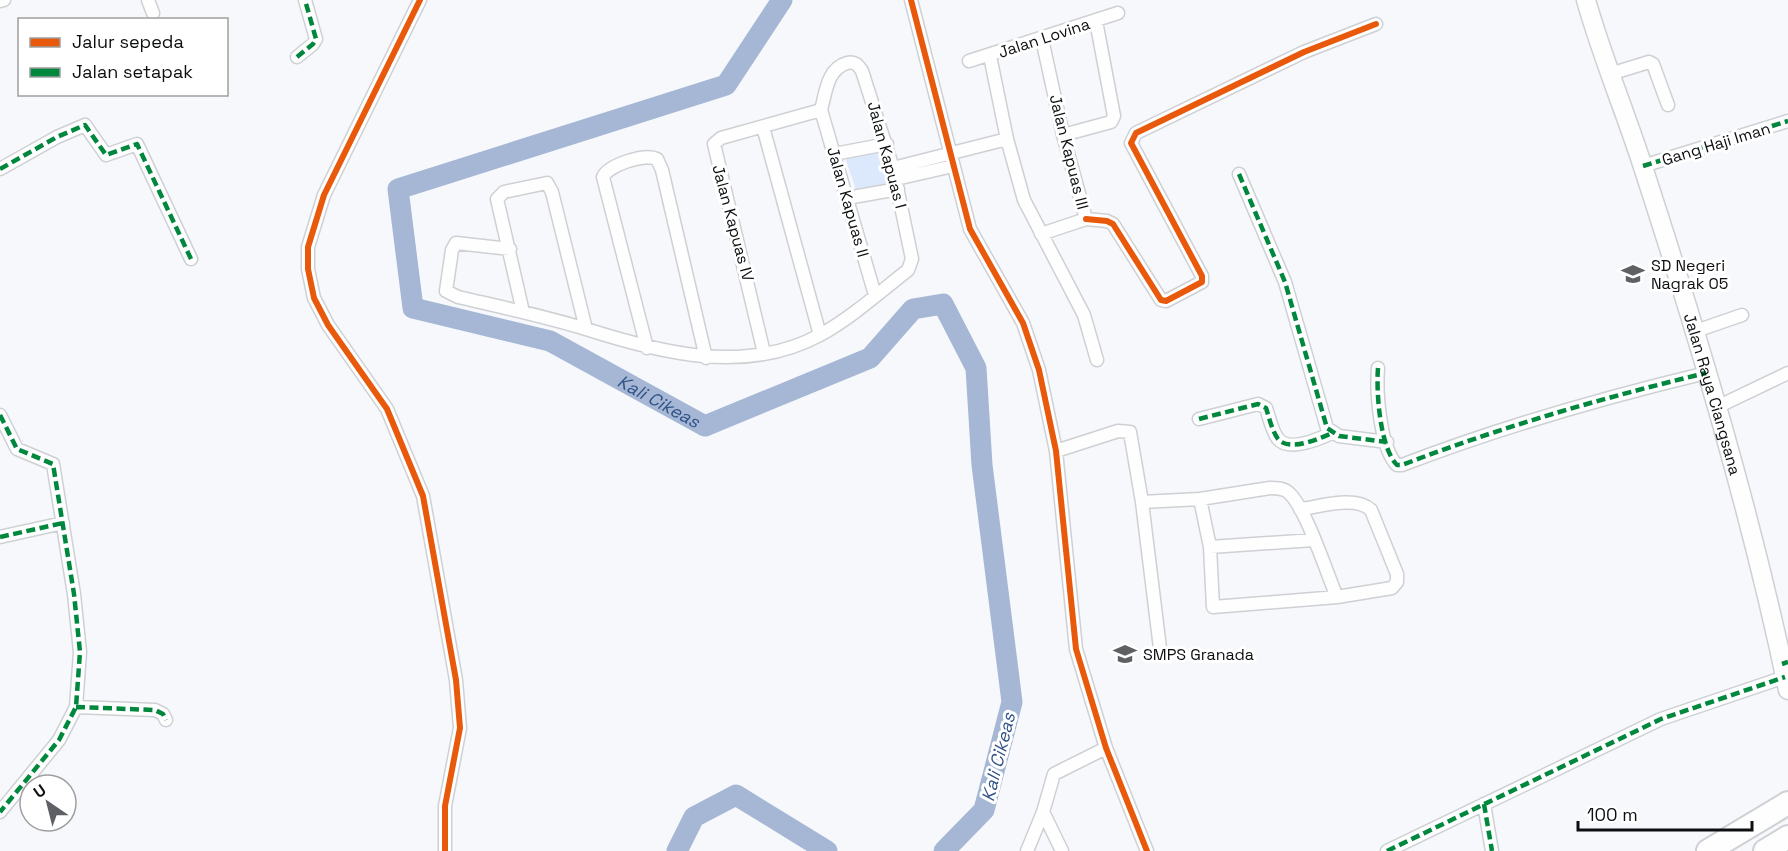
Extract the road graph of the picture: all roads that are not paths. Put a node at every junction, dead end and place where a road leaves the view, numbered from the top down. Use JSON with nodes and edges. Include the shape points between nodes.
{"nodes":[{"id":1,"x":148,"y":0,"type":"edge"},
{"id":2,"x":305,"y":0,"type":"edge"},
{"id":3,"x":420,"y":0,"type":"edge"},
{"id":4,"x":911,"y":0,"type":"edge"},
{"id":5,"x":1586,"y":0,"type":"edge"},
{"id":6,"x":153,"y":13,"type":"dead end"},
{"id":7,"x":1118,"y":14,"type":"dead end"},
{"id":8,"x":1096,"y":21,"type":"junction"},
{"id":9,"x":1376,"y":24,"type":"dead end"},
{"id":10,"x":1042,"y":39,"type":"junction"},
{"id":11,"x":990,"y":56,"type":"junction"},
{"id":12,"x":297,"y":57,"type":"dead end"},
{"id":13,"x":969,"y":61,"type":"dead end"},
{"id":14,"x":1610,"y":74,"type":"junction"},
{"id":15,"x":1668,"y":105,"type":"dead end"},
{"id":16,"x":820,"y":110,"type":"junction"},
{"id":17,"x":1788,"y":121,"type":"edge"},
{"id":18,"x":763,"y":127,"type":"junction"},
{"id":19,"x":1063,"y":135,"type":"junction"},
{"id":20,"x":1007,"y":139,"type":"junction"},
{"id":21,"x":886,"y":144,"type":"junction"},
{"id":22,"x":834,"y":154,"type":"junction"},
{"id":23,"x":951,"y":160,"type":"junction"},
{"id":24,"x":1643,"y":166,"type":"junction"},
{"id":25,"x":0,"y":169,"type":"edge"},
{"id":26,"x":1239,"y":174,"type":"dead end"},
{"id":27,"x":896,"y":179,"type":"junction"},
{"id":28,"x":847,"y":198,"type":"junction"},
{"id":29,"x":1086,"y":219,"type":"junction"},
{"id":30,"x":1041,"y":234,"type":"junction"},
{"id":31,"x":510,"y":249,"type":"junction"},
{"id":32,"x":191,"y":259,"type":"dead end"},
{"id":33,"x":875,"y":295,"type":"junction"},
{"id":34,"x":523,"y":312,"type":"junction"},
{"id":35,"x":1742,"y":315,"type":"dead end"},
{"id":36,"x":586,"y":329,"type":"junction"},
{"id":37,"x":1693,"y":332,"type":"junction"},
{"id":38,"x":819,"y":335,"type":"junction"},
{"id":39,"x":647,"y":348,"type":"junction"},
{"id":40,"x":764,"y":353,"type":"junction"},
{"id":41,"x":706,"y":358,"type":"junction"},
{"id":42,"x":1097,"y":360,"type":"dead end"},
{"id":43,"x":1378,"y":368,"type":"dead end"},
{"id":44,"x":1706,"y":373,"type":"junction"},
{"id":45,"x":1788,"y":373,"type":"edge"},
{"id":46,"x":1717,"y":407,"type":"junction"},
{"id":47,"x":0,"y":415,"type":"edge"},
{"id":48,"x":1199,"y":419,"type":"dead end"},
{"id":49,"x":1332,"y":433,"type":"junction"},
{"id":50,"x":1387,"y":442,"type":"junction"},
{"id":51,"x":1056,"y":451,"type":"junction"},
{"id":52,"x":1200,"y":499,"type":"junction"},
{"id":53,"x":1142,"y":502,"type":"junction"},
{"id":54,"x":1300,"y":509,"type":"junction"},
{"id":55,"x":63,"y":523,"type":"junction"},
{"id":56,"x":0,"y":537,"type":"edge"},
{"id":57,"x":1314,"y":540,"type":"junction"},
{"id":58,"x":1210,"y":547,"type":"junction"},
{"id":59,"x":1337,"y":597,"type":"junction"},
{"id":60,"x":1160,"y":648,"type":"dead end"},
{"id":61,"x":1786,"y":673,"type":"edge"},
{"id":62,"x":76,"y":707,"type":"junction"},
{"id":63,"x":166,"y":720,"type":"dead end"},
{"id":64,"x":1106,"y":748,"type":"junction"},
{"id":65,"x":1788,"y":803,"type":"edge"},
{"id":66,"x":1484,"y":804,"type":"junction"},
{"id":67,"x":0,"y":812,"type":"edge"},
{"id":68,"x":1043,"y":812,"type":"junction"},
{"id":69,"x":1788,"y":837,"type":"edge"},
{"id":70,"x":445,"y":851,"type":"edge"},
{"id":71,"x":1027,"y":851,"type":"edge"},
{"id":72,"x":1062,"y":851,"type":"edge"},
{"id":73,"x":1147,"y":851,"type":"edge"},
{"id":74,"x":1387,"y":851,"type":"edge"},
{"id":75,"x":1492,"y":851,"type":"edge"},
{"id":76,"x":1708,"y":851,"type":"edge"},
{"id":77,"x":1765,"y":851,"type":"edge"}],
"edges":[{"from":1,"to":6,"type":"street"},
{"from":2,"to":12,"type":"street","via":[[316,39]]},
{"from":3,"to":70,"type":"street","via":[[324,195],[310,238],[308,269],[314,298],[328,325],[387,409],[423,496],[456,680],[460,728],[446,806]]},
{"from":4,"to":23,"type":"street"},
{"from":5,"to":14,"type":"main road","name":"Jalan Raya Ciangsana"},
{"from":7,"to":8,"type":"street","name":"Jalan Lovina"},
{"from":8,"to":10,"type":"street","name":"Jalan Lovina"},
{"from":8,"to":19,"type":"street","via":[[1114,116],[1111,122]]},
{"from":9,"to":29,"type":"street","via":[[1304,52],[1132,137],[1131,143],[1202,282],[1166,302],[1161,300],[1113,224]]},
{"from":10,"to":11,"type":"street","name":"Jalan Lovina"},
{"from":10,"to":19,"type":"street","name":"Jalan Kapuas III"},
{"from":11,"to":13,"type":"street","name":"Jalan Lovina"},
{"from":11,"to":20,"type":"street"},
{"from":14,"to":15,"type":"street","via":[[1653,64]]},
{"from":14,"to":24,"type":"main road","name":"Jalan Raya Ciangsana"},
{"from":16,"to":18,"type":"street"},
{"from":16,"to":21,"type":"street","name":"Jalan Kapuas I","via":[[836,67],[858,64]]},
{"from":16,"to":22,"type":"street","name":"Jalan Kapuas II"},
{"from":17,"to":24,"type":"street","name":"Gang Haji Iman"},
{"from":18,"to":38,"type":"street"},
{"from":18,"to":40,"type":"street","name":"Jalan Kapuas IV","via":[[721,138],[713,146]]},
{"from":19,"to":29,"type":"street","name":"Jalan Kapuas III"},
{"from":20,"to":23,"type":"street"},
{"from":20,"to":30,"type":"street","via":[[1024,200]]},
{"from":21,"to":22,"type":"street"},
{"from":21,"to":27,"type":"street","name":"Jalan Kapuas I"},
{"from":22,"to":28,"type":"street","name":"Jalan Kapuas II"},
{"from":23,"to":27,"type":"street"},
{"from":23,"to":51,"type":"street","via":[[970,229],[1023,323],[1039,370]]},
{"from":24,"to":37,"type":"main road","name":"Jalan Raya Ciangsana"},
{"from":25,"to":32,"type":"street","via":[[57,136],[86,125],[106,155],[137,144]]},
{"from":26,"to":49,"type":"street","via":[[1279,267],[1327,428]]},
{"from":27,"to":28,"type":"street"},
{"from":27,"to":33,"type":"street","name":"Jalan Kapuas I","via":[[912,252],[908,270]]},
{"from":28,"to":33,"type":"street","name":"Jalan Kapuas II"},
{"from":29,"to":30,"type":"street","name":"Jalan Kapuas III"},
{"from":30,"to":42,"type":"street","via":[[1084,315]]},
{"from":31,"to":34,"type":"street"},
{"from":31,"to":34,"type":"street","via":[[456,243],[444,288],[458,297]]},
{"from":31,"to":36,"type":"street","via":[[498,197],[504,192],[546,183],[552,192]]},
{"from":33,"to":38,"type":"street"},
{"from":34,"to":36,"type":"street"},
{"from":35,"to":37,"type":"street"},
{"from":36,"to":39,"type":"street"},
{"from":37,"to":44,"type":"main road","name":"Jalan Raya Ciangsana"},
{"from":38,"to":40,"type":"street"},
{"from":39,"to":41,"type":"street"},
{"from":39,"to":41,"type":"street","via":[[603,177],[612,168],[652,157],[662,170]]},
{"from":40,"to":41,"type":"street"},
{"from":43,"to":50,"type":"street","via":[[1376,402]]},
{"from":44,"to":46,"type":"main road","name":"Jalan Raya Ciangsana"},
{"from":44,"to":50,"type":"street","via":[[1504,427],[1402,465],[1394,463]]},
{"from":45,"to":46,"type":"street"},
{"from":46,"to":61,"type":"main road","name":"Jalan Raya Ciangsana"},
{"from":47,"to":55,"type":"street","via":[[17,449],[53,464]]},
{"from":48,"to":49,"type":"street","via":[[1258,404],[1266,408],[1282,442],[1304,444]]},
{"from":49,"to":50,"type":"street"},
{"from":51,"to":53,"type":"street","via":[[1118,431],[1130,432]]},
{"from":51,"to":64,"type":"street","via":[[1076,649]]},
{"from":52,"to":53,"type":"street"},
{"from":52,"to":54,"type":"street","via":[[1282,489]]},
{"from":52,"to":58,"type":"street"},
{"from":53,"to":60,"type":"street"},
{"from":54,"to":57,"type":"street"},
{"from":54,"to":59,"type":"street","via":[[1351,503],[1371,510],[1397,582],[1392,588]]},
{"from":55,"to":56,"type":"street"},
{"from":55,"to":62,"type":"street","via":[[80,652]]},
{"from":57,"to":58,"type":"street"},
{"from":57,"to":59,"type":"street"},
{"from":58,"to":59,"type":"street","via":[[1214,608]]},
{"from":61,"to":66,"type":"street","via":[[1661,719]]},
{"from":62,"to":63,"type":"street","via":[[155,710]]},
{"from":62,"to":67,"type":"street","via":[[59,740]]},
{"from":64,"to":68,"type":"street","via":[[1054,774]]},
{"from":64,"to":73,"type":"street"},
{"from":65,"to":76,"type":"highway"},
{"from":66,"to":74,"type":"street"},
{"from":66,"to":75,"type":"street"},
{"from":68,"to":71,"type":"street"},
{"from":68,"to":72,"type":"street"},
{"from":69,"to":77,"type":"highway"}]}
